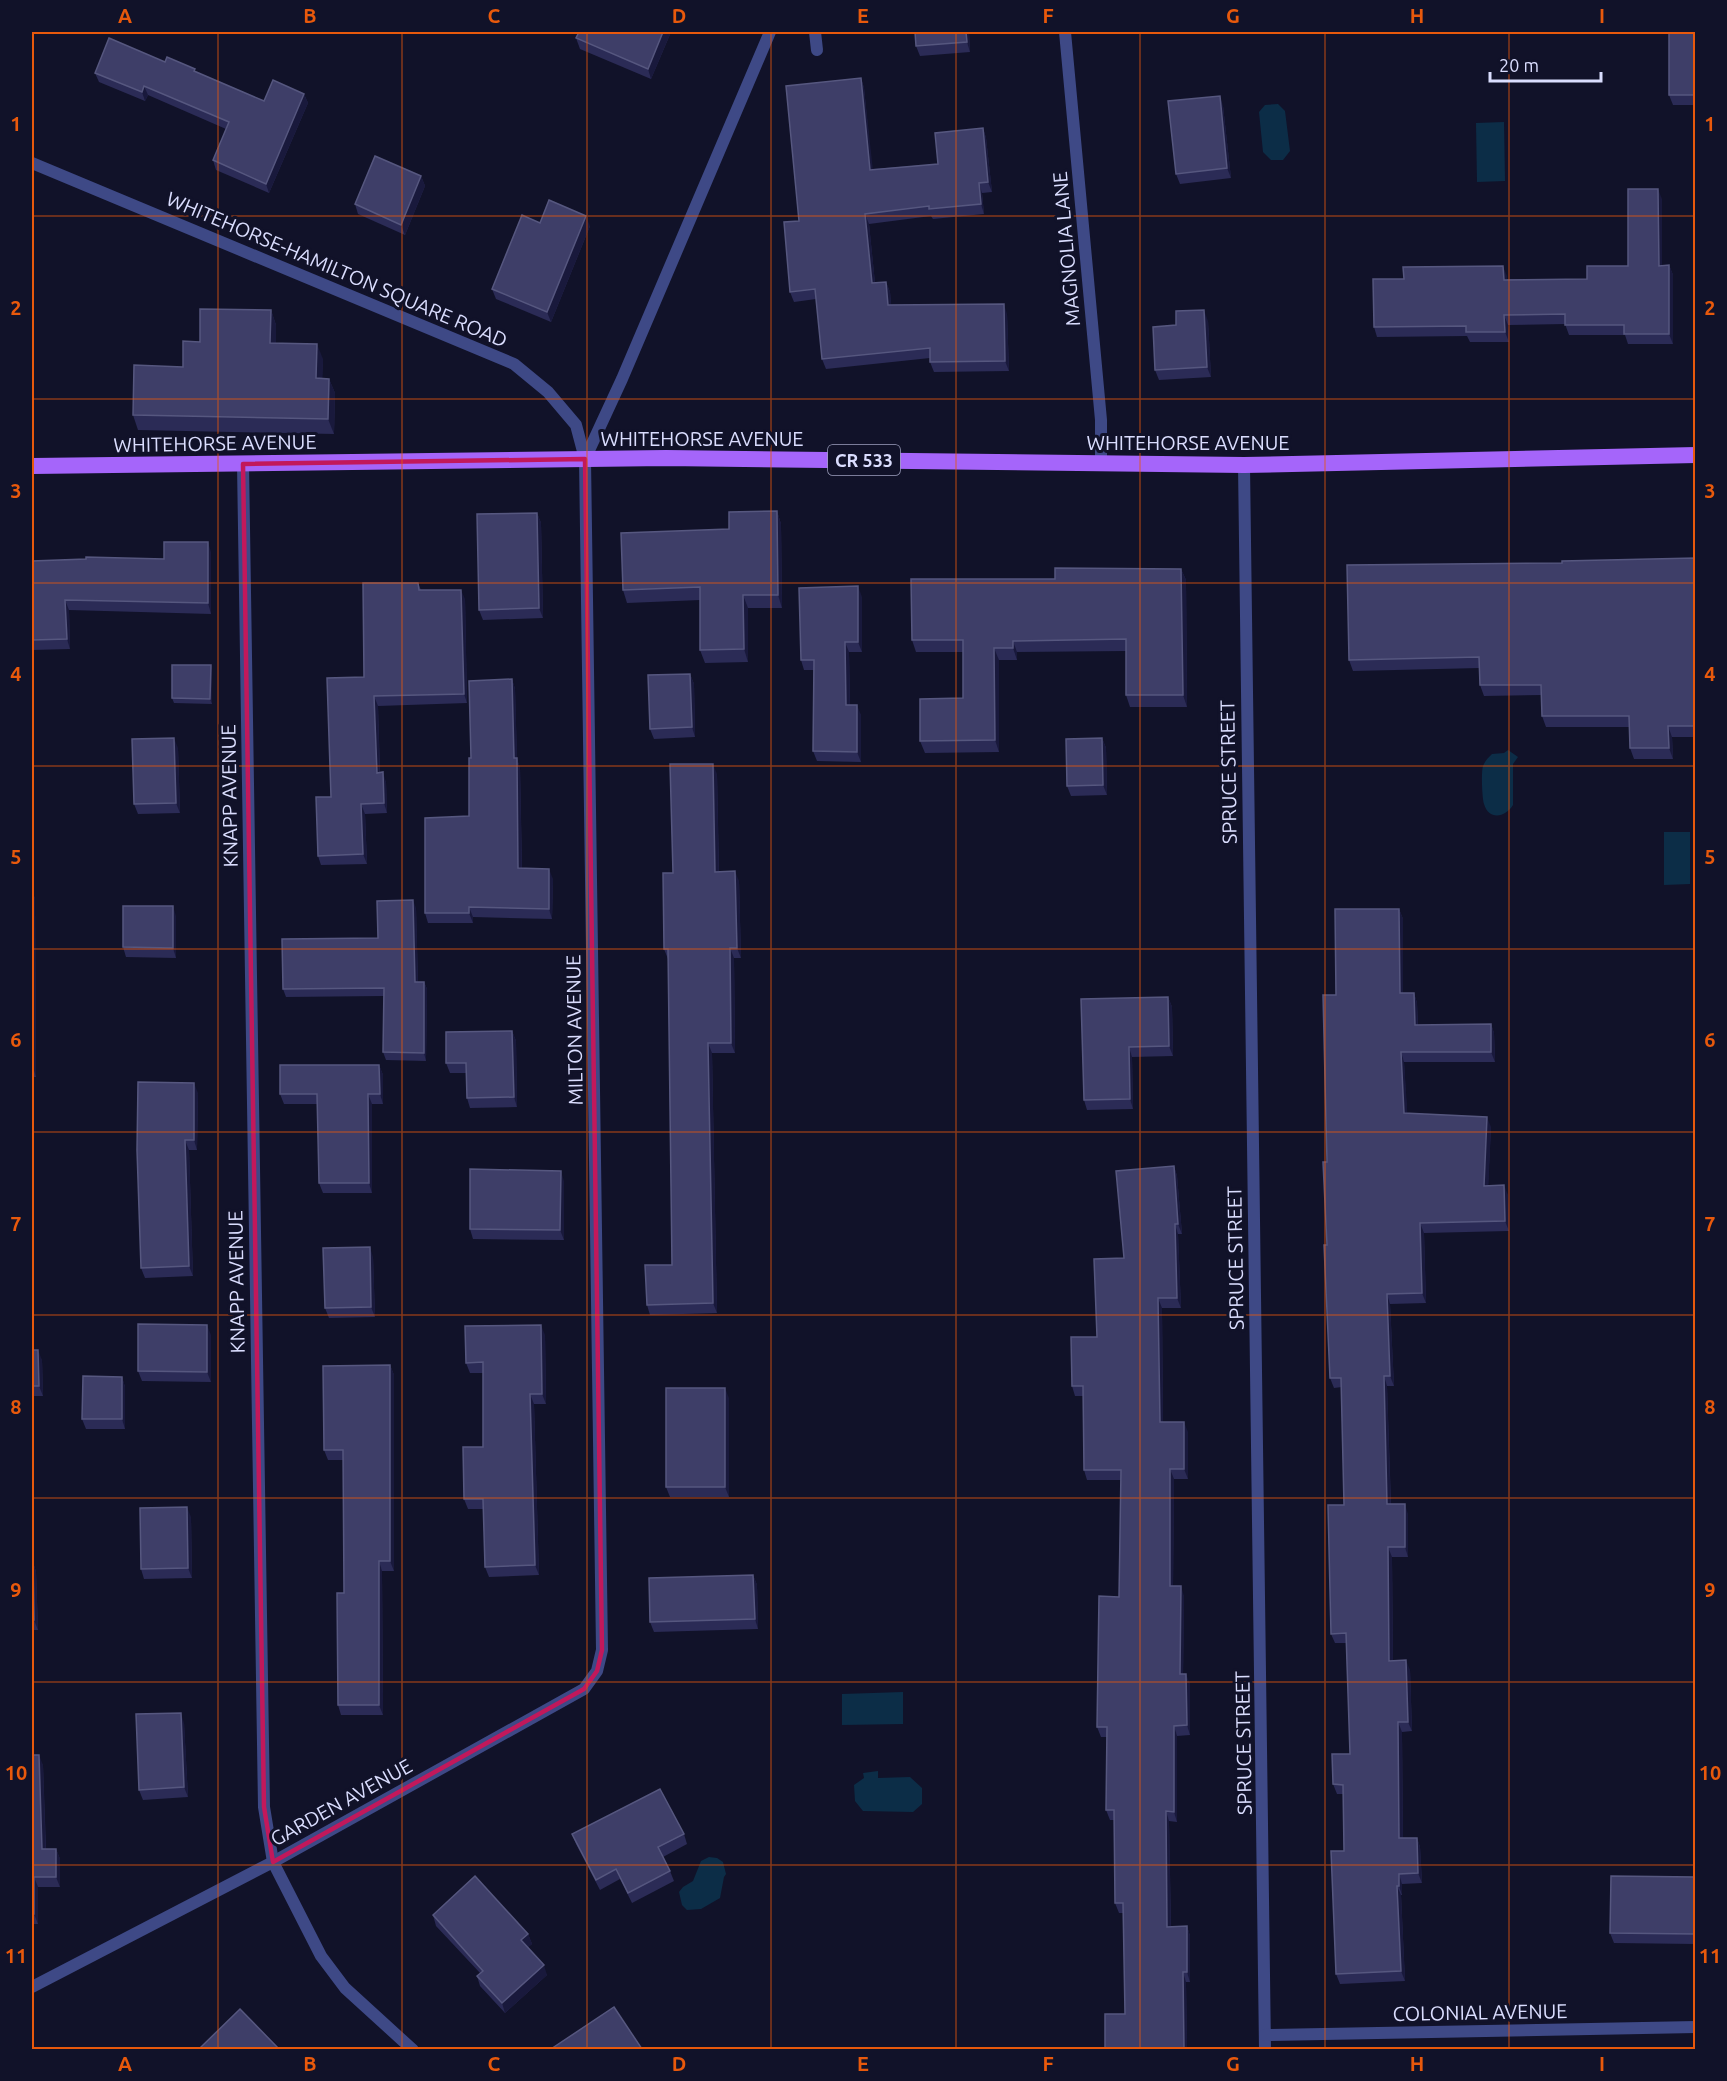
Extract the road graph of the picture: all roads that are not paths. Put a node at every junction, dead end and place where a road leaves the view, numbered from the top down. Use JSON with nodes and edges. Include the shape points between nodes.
{"nodes":[{"id":1,"x":770,"y":32,"type":"edge"},
{"id":2,"x":815,"y":32,"type":"edge"},
{"id":3,"x":1065,"y":32,"type":"edge"},
{"id":4,"x":817,"y":50,"type":"dead end"},
{"id":5,"x":32,"y":164,"type":"edge"},
{"id":6,"x":1695,"y":455,"type":"edge"},
{"id":7,"x":585,"y":459,"type":"junction"},
{"id":8,"x":1101,"y":463,"type":"junction"},
{"id":9,"x":243,"y":464,"type":"junction"},
{"id":10,"x":1244,"y":465,"type":"junction"},
{"id":11,"x":32,"y":466,"type":"edge"},
{"id":12,"x":601,"y":1600,"type":"joint"},
{"id":13,"x":273,"y":1862,"type":"junction"},
{"id":14,"x":32,"y":1987,"type":"edge"},
{"id":15,"x":1695,"y":2027,"type":"edge"},
{"id":16,"x":1265,"y":2035,"type":"junction"},
{"id":17,"x":412,"y":2049,"type":"edge"},
{"id":18,"x":1265,"y":2049,"type":"edge"}],
"edges":[{"from":1,"to":7,"type":"street"},
{"from":2,"to":4,"type":"street"},
{"from":3,"to":8,"type":"street","name":"MAGNOLIA LANE","via":[[1101,420]]},
{"from":5,"to":7,"type":"street","name":"WHITEHORSE-HAMILTON SQUARE ROAD","via":[[514,364],[548,392],[576,425]]},
{"from":6,"to":10,"type":"main road","name":"WHITEHORSE AVENUE","number":"CR 533"},
{"from":7,"to":8,"type":"main road","name":"WHITEHORSE AVENUE","number":"CR 533"},
{"from":7,"to":9,"type":"main road","name":"WHITEHORSE AVENUE","number":"CR 533"},
{"from":7,"to":12,"type":"street","name":"MILTON AVENUE"},
{"from":8,"to":10,"type":"main road","name":"WHITEHORSE AVENUE","number":"CR 533"},
{"from":9,"to":11,"type":"main road","name":"WHITEHORSE AVENUE","number":"CR 533"},
{"from":9,"to":13,"type":"street","name":"KNAPP AVENUE","via":[[264,1807]]},
{"from":10,"to":16,"type":"street","name":"SPRUCE STREET"},
{"from":12,"to":13,"type":"street","name":"GARDEN AVENUE","via":[[602,1650],[597,1671],[584,1689]]},
{"from":13,"to":14,"type":"street","name":"GARDEN AVENUE"},
{"from":13,"to":17,"type":"street","name":"KNAPP AVENUE","via":[[327,1964],[345,1988]]},
{"from":15,"to":16,"type":"street","name":"COLONIAL AVENUE"},
{"from":16,"to":18,"type":"street","name":"SPRUCE STREET"}]}
